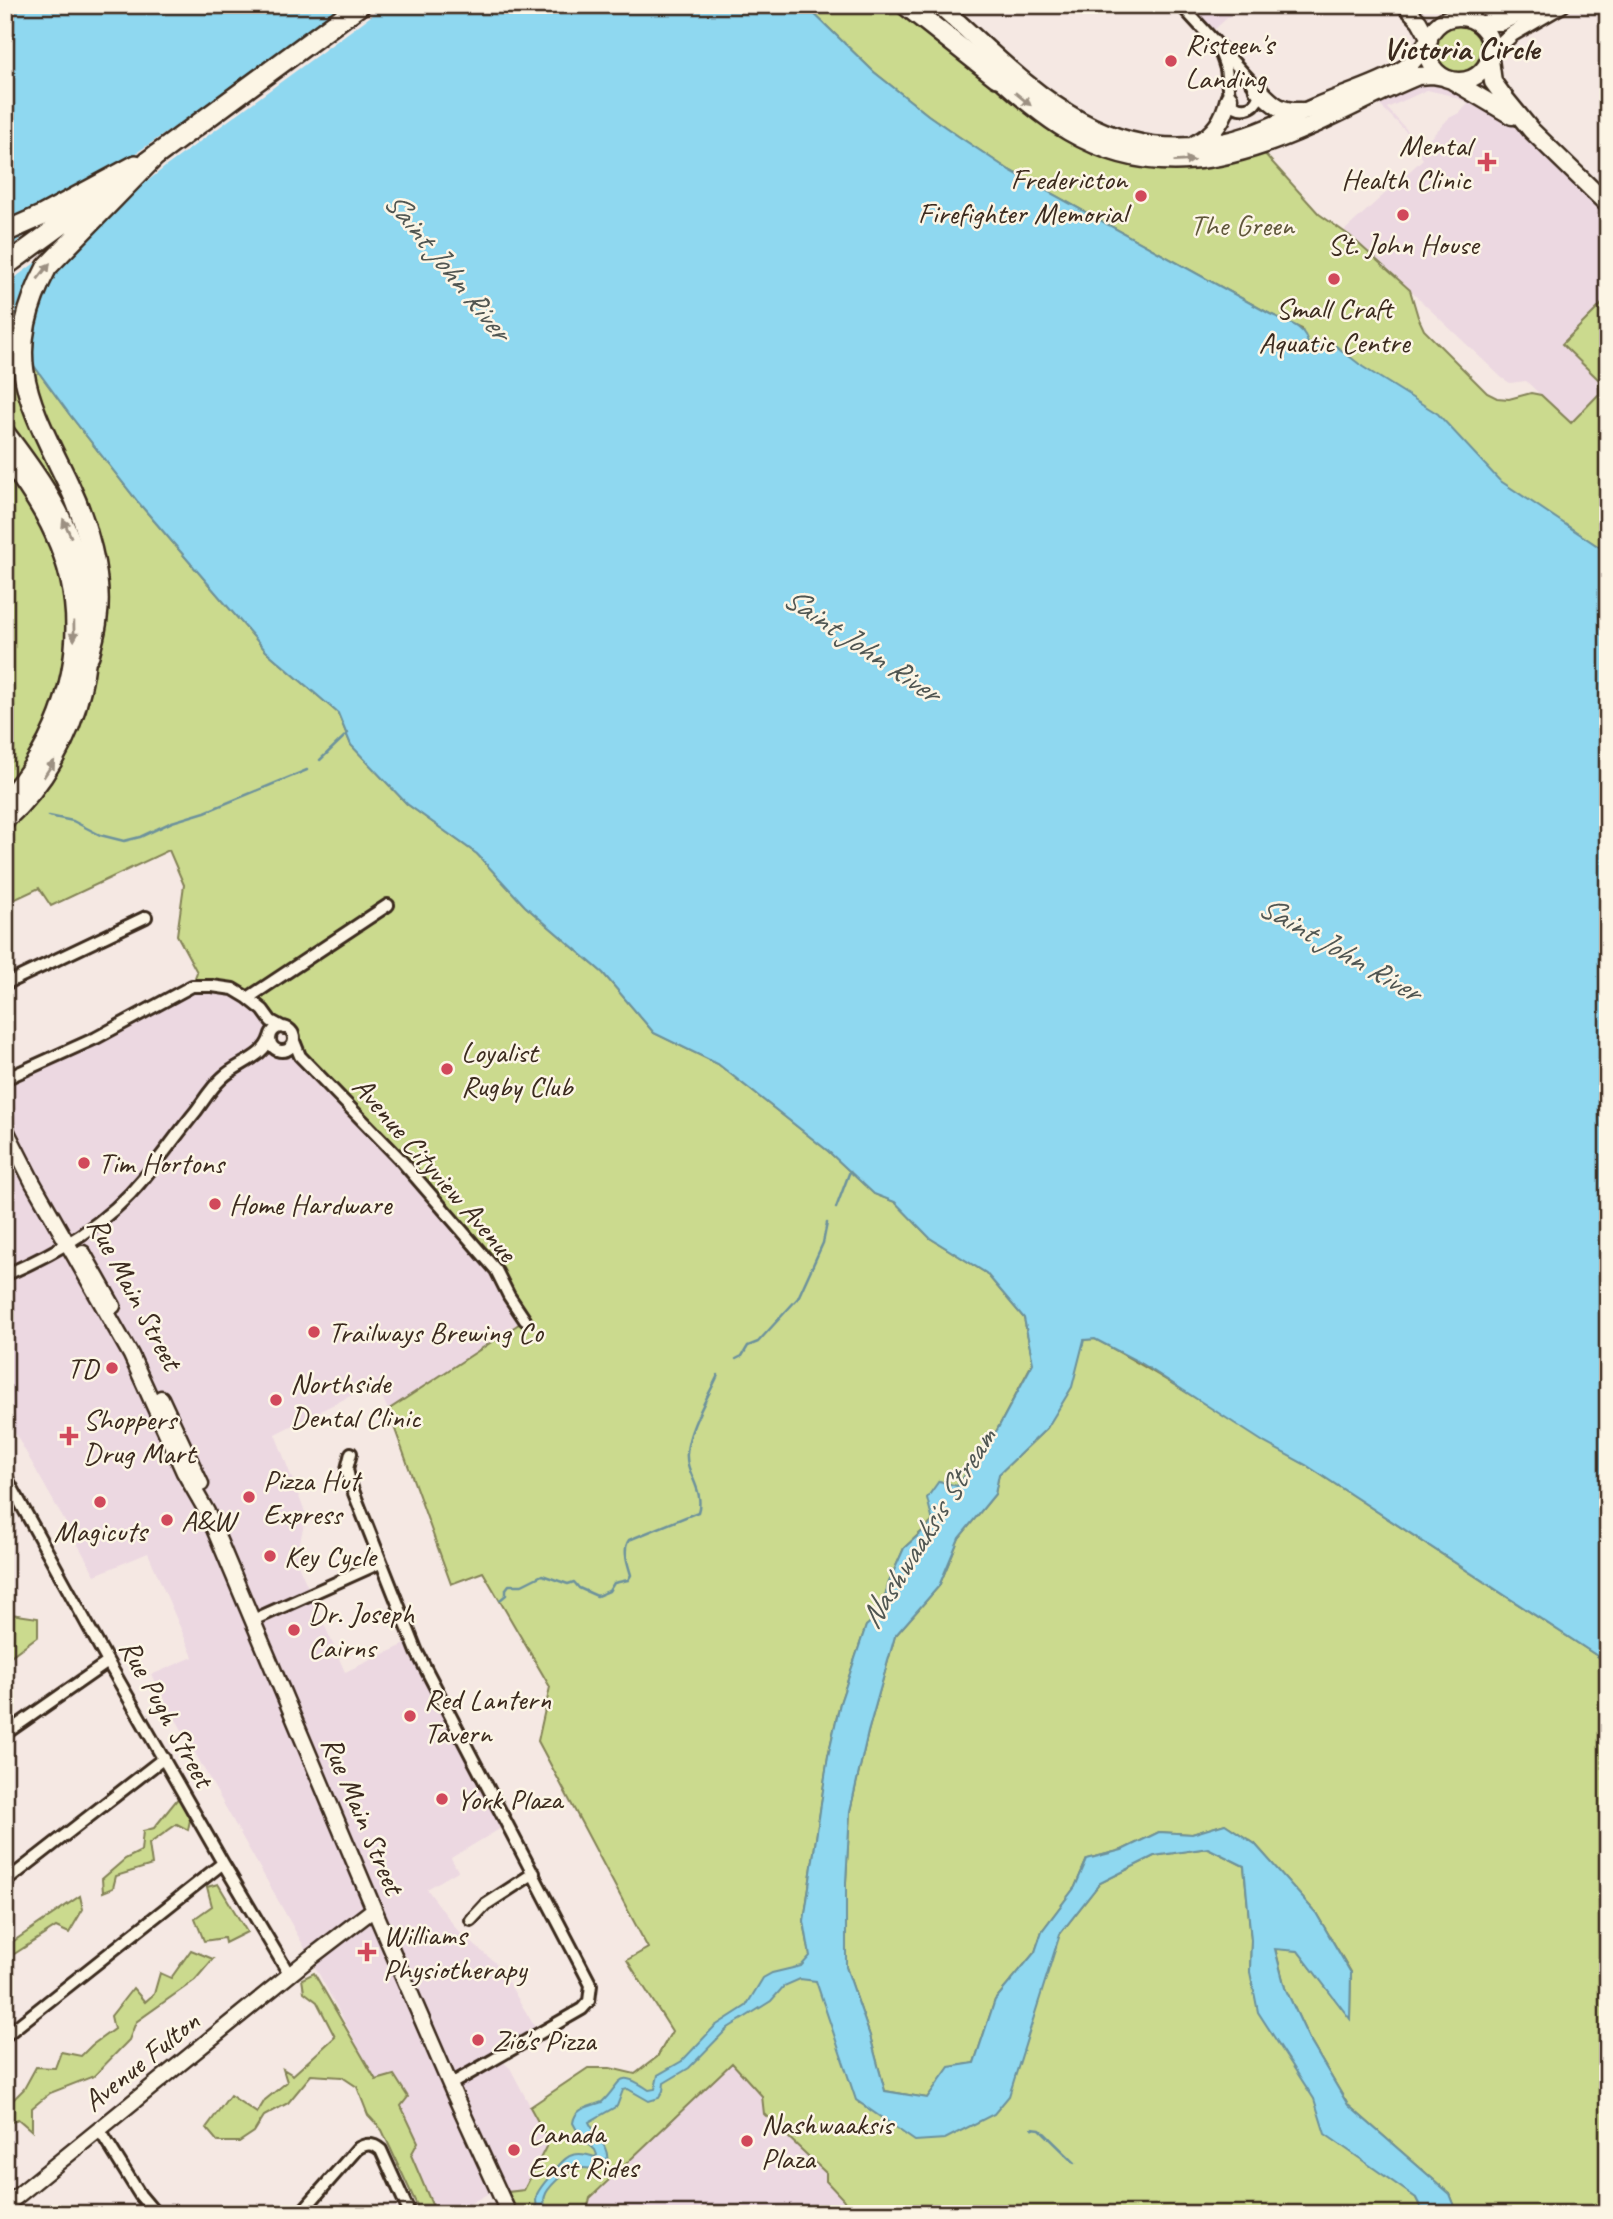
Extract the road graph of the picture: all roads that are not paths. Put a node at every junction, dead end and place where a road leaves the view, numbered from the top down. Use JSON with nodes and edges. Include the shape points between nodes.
{"nodes":[{"id":1,"x":360,"y":5,"type":"edge"},
{"id":2,"x":906,"y":5,"type":"edge"},
{"id":3,"x":917,"y":5,"type":"edge"},
{"id":4,"x":939,"y":5,"type":"edge"},
{"id":5,"x":1181,"y":5,"type":"edge"},
{"id":6,"x":1404,"y":5,"type":"edge"},
{"id":7,"x":1466,"y":5,"type":"edge"},
{"id":8,"x":1472,"y":5,"type":"edge"},
{"id":9,"x":1523,"y":5,"type":"edge"},
{"id":10,"x":1538,"y":5,"type":"edge"},
{"id":11,"x":1562,"y":5,"type":"edge"},
{"id":12,"x":1477,"y":23,"type":"junction"},
{"id":13,"x":1429,"y":40,"type":"junction"},
{"id":14,"x":1218,"y":47,"type":"junction"},
{"id":15,"x":1490,"y":56,"type":"junction"},
{"id":16,"x":998,"y":77,"type":"junction"},
{"id":17,"x":1448,"y":78,"type":"junction"},
{"id":18,"x":1382,"y":85,"type":"junction"},
{"id":19,"x":1257,"y":88,"type":"junction"},
{"id":20,"x":1229,"y":98,"type":"junction"},
{"id":21,"x":1307,"y":110,"type":"junction"},
{"id":22,"x":1531,"y":130,"type":"junction"},
{"id":23,"x":1190,"y":147,"type":"junction"},
{"id":24,"x":156,"y":155,"type":"junction"},
{"id":25,"x":1608,"y":205,"type":"edge"},
{"id":26,"x":5,"y":232,"type":"edge"},
{"id":27,"x":5,"y":266,"type":"edge"},
{"id":28,"x":5,"y":431,"type":"edge"},
{"id":29,"x":5,"y":457,"type":"edge"},
{"id":30,"x":89,"y":655,"type":"junction"},
{"id":31,"x":5,"y":800,"type":"edge"},
{"id":32,"x":5,"y":821,"type":"edge"},
{"id":33,"x":388,"y":905,"type":"dead end"},
{"id":34,"x":146,"y":917,"type":"dead end"},
{"id":35,"x":5,"y":984,"type":"edge"},
{"id":36,"x":248,"y":998,"type":"junction"},
{"id":37,"x":271,"y":1021,"type":"junction"},
{"id":38,"x":284,"y":1028,"type":"junction"},
{"id":39,"x":271,"y":1036,"type":"junction"},
{"id":40,"x":294,"y":1041,"type":"junction"},
{"id":41,"x":280,"y":1051,"type":"junction"},
{"id":42,"x":260,"y":1052,"type":"junction"},
{"id":43,"x":300,"y":1056,"type":"junction"},
{"id":44,"x":5,"y":1079,"type":"edge"},
{"id":45,"x":5,"y":1128,"type":"edge"},
{"id":46,"x":72,"y":1241,"type":"junction"},
{"id":47,"x":5,"y":1275,"type":"edge"},
{"id":48,"x":525,"y":1320,"type":"dead end"},
{"id":49,"x":351,"y":1453,"type":"dead end"},
{"id":50,"x":5,"y":1475,"type":"edge"},
{"id":51,"x":380,"y":1563,"type":"junction"},
{"id":52,"x":253,"y":1620,"type":"junction"},
{"id":53,"x":108,"y":1661,"type":"junction"},
{"id":54,"x":7,"y":1728,"type":"edge"},
{"id":55,"x":164,"y":1758,"type":"junction"},
{"id":56,"x":223,"y":1863,"type":"junction"},
{"id":57,"x":534,"y":1873,"type":"junction"},
{"id":58,"x":5,"y":1882,"type":"edge"},
{"id":59,"x":374,"y":1909,"type":"junction"},
{"id":60,"x":471,"y":1920,"type":"dead end"},
{"id":61,"x":289,"y":1975,"type":"junction"},
{"id":62,"x":5,"y":2036,"type":"edge"},
{"id":63,"x":451,"y":2084,"type":"junction"},
{"id":64,"x":99,"y":2129,"type":"junction"},
{"id":65,"x":5,"y":2206,"type":"edge"},
{"id":66,"x":156,"y":2214,"type":"edge"},
{"id":67,"x":300,"y":2214,"type":"edge"},
{"id":68,"x":410,"y":2214,"type":"edge"},
{"id":69,"x":509,"y":2214,"type":"edge"}],
"edges":[{"from":1,"to":24,"type":"highway"},
{"from":2,"to":16,"type":"highway"},
{"from":3,"to":16,"type":"main road"},
{"from":4,"to":23,"type":"main road","via":[[1040,93],[1084,124],[1134,142]]},
{"from":5,"to":14,"type":"street"},
{"from":6,"to":13,"type":"main road"},
{"from":7,"to":12,"type":"main road"},
{"from":8,"to":9,"type":"main road","via":[[1495,11]]},
{"from":10,"to":12,"type":"main road","via":[[1501,23]]},
{"from":11,"to":15,"type":"main road","via":[[1512,34]]},
{"from":12,"to":13,"type":"main road","via":[[1460,17],[1449,19],[1439,24]]},
{"from":12,"to":15,"type":"main road","via":[[1488,36]]},
{"from":13,"to":17,"type":"main road","via":[[1429,61]]},
{"from":13,"to":18,"type":"main road","via":[[1410,64]]},
{"from":14,"to":19,"type":"street"},
{"from":14,"to":20,"type":"street"},
{"from":15,"to":17,"type":"main road","via":[[1471,79]]},
{"from":15,"to":22,"type":"main road","via":[[1493,82]]},
{"from":16,"to":18,"type":"main road","one_way":true,"via":[[1051,121],[1083,140],[1117,153],[1167,162],[1224,158],[1250,150],[1310,127]]},
{"from":17,"to":18,"type":"main road","via":[[1418,76]]},
{"from":17,"to":22,"type":"main road"},
{"from":18,"to":21,"type":"main road"},
{"from":19,"to":20,"type":"street","via":[[1257,102],[1246,108]]},
{"from":19,"to":21,"type":"main road","via":[[1278,108]]},
{"from":20,"to":23,"type":"main road","via":[[1215,130]]},
{"from":21,"to":23,"type":"main road","via":[[1253,133]]},
{"from":22,"to":25,"type":"main road"},
{"from":24,"to":26,"type":"highway"},
{"from":24,"to":27,"type":"highway"},
{"from":30,"to":24,"type":"highway","one_way":true,"via":[[98,616],[88,537],[67,482],[25,404],[14,341],[32,287],[60,252]]},
{"from":30,"to":28,"type":"main road","one_way":true,"via":[[88,607],[74,544],[45,488]]},
{"from":29,"to":31,"type":"main road","one_way":true,"via":[[54,534],[65,567],[74,624],[70,674],[54,729]]},
{"from":32,"to":30,"type":"main road","one_way":true,"via":[[57,757],[85,683]]},
{"from":33,"to":36,"type":"street"},
{"from":34,"to":35,"type":"street"},
{"from":36,"to":37,"type":"street"},
{"from":36,"to":44,"type":"street","via":[[233,989],[192,986],[96,1038]]},
{"from":37,"to":38,"type":"street"},
{"from":37,"to":39,"type":"street"},
{"from":38,"to":39,"type":"street","via":[[277,1028]]},
{"from":38,"to":40,"type":"street"},
{"from":39,"to":41,"type":"street","via":[[271,1045]]},
{"from":39,"to":42,"type":"street"},
{"from":40,"to":41,"type":"street"},
{"from":40,"to":43,"type":"street","name":"Avenue Cityview Avenue"},
{"from":41,"to":42,"type":"street"},
{"from":41,"to":43,"type":"street","name":"Avenue Cityview Avenue"},
{"from":42,"to":46,"type":"street","via":[[223,1077],[128,1197]]},
{"from":43,"to":48,"type":"street","name":"Avenue Cityview Avenue","via":[[399,1158],[496,1270]]},
{"from":45,"to":46,"type":"main road","name":"Rue Main Street","via":[[33,1183]]},
{"from":46,"to":47,"type":"street"},
{"from":46,"to":52,"type":"main road","name":"Rue Main Street","via":[[137,1347],[203,1489],[207,1511]]},
{"from":49,"to":51,"type":"street","via":[[350,1483]]},
{"from":50,"to":53,"type":"street","name":"Rue Pugh Street"},
{"from":51,"to":52,"type":"street"},
{"from":51,"to":57,"type":"street","via":[[418,1655]]},
{"from":52,"to":59,"type":"main road","name":"Rue Main Street"},
{"from":53,"to":54,"type":"street"},
{"from":53,"to":55,"type":"street","name":"Rue Pugh Street"},
{"from":55,"to":56,"type":"street","name":"Rue Pugh Street"},
{"from":55,"to":58,"type":"street"},
{"from":56,"to":61,"type":"street","name":"Rue Pugh Street"},
{"from":56,"to":62,"type":"street"},
{"from":57,"to":60,"type":"street","via":[[485,1905]]},
{"from":57,"to":63,"type":"street","via":[[591,1985],[589,2001]]},
{"from":59,"to":61,"type":"main road","name":"Avenue Fulton"},
{"from":59,"to":63,"type":"main road","name":"Rue Main Street"},
{"from":61,"to":64,"type":"main road","name":"Avenue Fulton"},
{"from":63,"to":69,"type":"main road","name":"Rue Main Street"},
{"from":64,"to":65,"type":"main road","name":"Avenue Fulton"},
{"from":64,"to":66,"type":"street"},
{"from":67,"to":68,"type":"street","via":[[357,2149],[369,2144],[381,2150]]}]}
